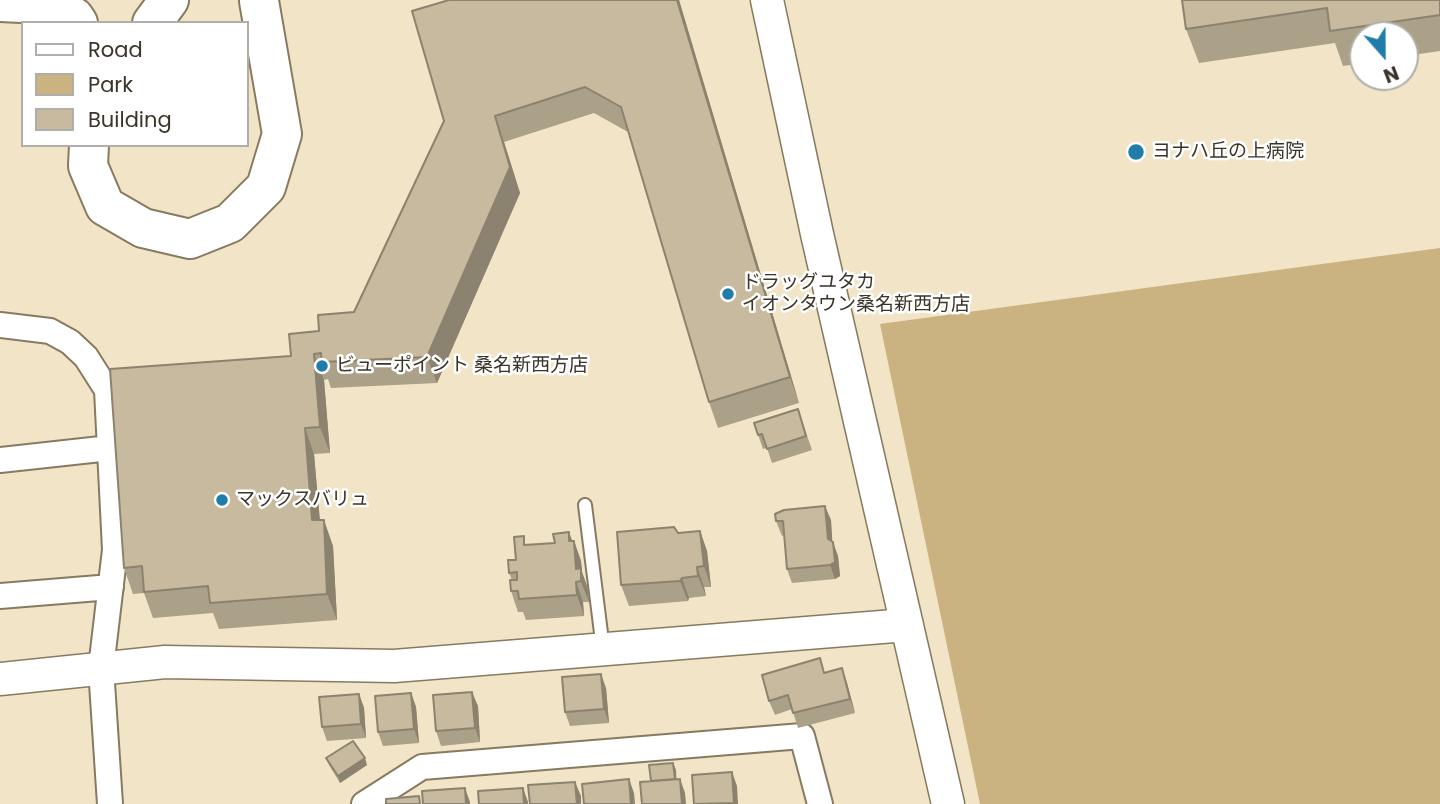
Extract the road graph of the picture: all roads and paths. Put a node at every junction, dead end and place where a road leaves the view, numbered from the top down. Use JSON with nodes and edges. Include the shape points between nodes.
{"nodes":[{"id":1,"x":170,"y":0,"type":"edge"},
{"id":2,"x":766,"y":0,"type":"edge"},
{"id":3,"x":259,"y":1,"type":"edge"},
{"id":4,"x":0,"y":2,"type":"edge"},
{"id":5,"x":77,"y":21,"type":"edge"},
{"id":6,"x":154,"y":21,"type":"edge"},
{"id":7,"x":89,"y":147,"type":"edge"},
{"id":8,"x":0,"y":324,"type":"edge"},
{"id":9,"x":110,"y":448,"type":"junction"},
{"id":10,"x":0,"y":460,"type":"edge"},
{"id":11,"x":585,"y":505,"type":"dead end"},
{"id":12,"x":111,"y":587,"type":"junction"},
{"id":13,"x":0,"y":596,"type":"edge"},
{"id":14,"x":907,"y":625,"type":"junction"},
{"id":15,"x":603,"y":650,"type":"junction"},
{"id":16,"x":101,"y":668,"type":"junction"},
{"id":17,"x":0,"y":679,"type":"edge"},
{"id":18,"x":110,"y":804,"type":"edge"},
{"id":19,"x":364,"y":804,"type":"edge"},
{"id":20,"x":820,"y":804,"type":"edge"},
{"id":21,"x":948,"y":804,"type":"edge"}],
"edges":[{"from":1,"to":6,"type":"highway"},
{"from":2,"to":14,"type":"street"},
{"from":3,"to":7,"type":"highway","via":[[282,134],[267,187],[230,223],[190,239],[143,228],[105,206],[88,166]]},
{"from":4,"to":5,"type":"highway","via":[[42,4]]},
{"from":8,"to":9,"type":"street","via":[[50,331],[86,357],[107,390]]},
{"from":9,"to":10,"type":"street"},
{"from":9,"to":12,"type":"street","via":[[116,550]]},
{"from":11,"to":15,"type":"lane"},
{"from":12,"to":13,"type":"street"},
{"from":12,"to":16,"type":"street"},
{"from":14,"to":15,"type":"street"},
{"from":14,"to":21,"type":"street"},
{"from":15,"to":16,"type":"street","via":[[394,666],[165,662]]},
{"from":16,"to":17,"type":"street"},
{"from":16,"to":18,"type":"street"},
{"from":19,"to":20,"type":"street","via":[[422,767],[802,736]]}]}
